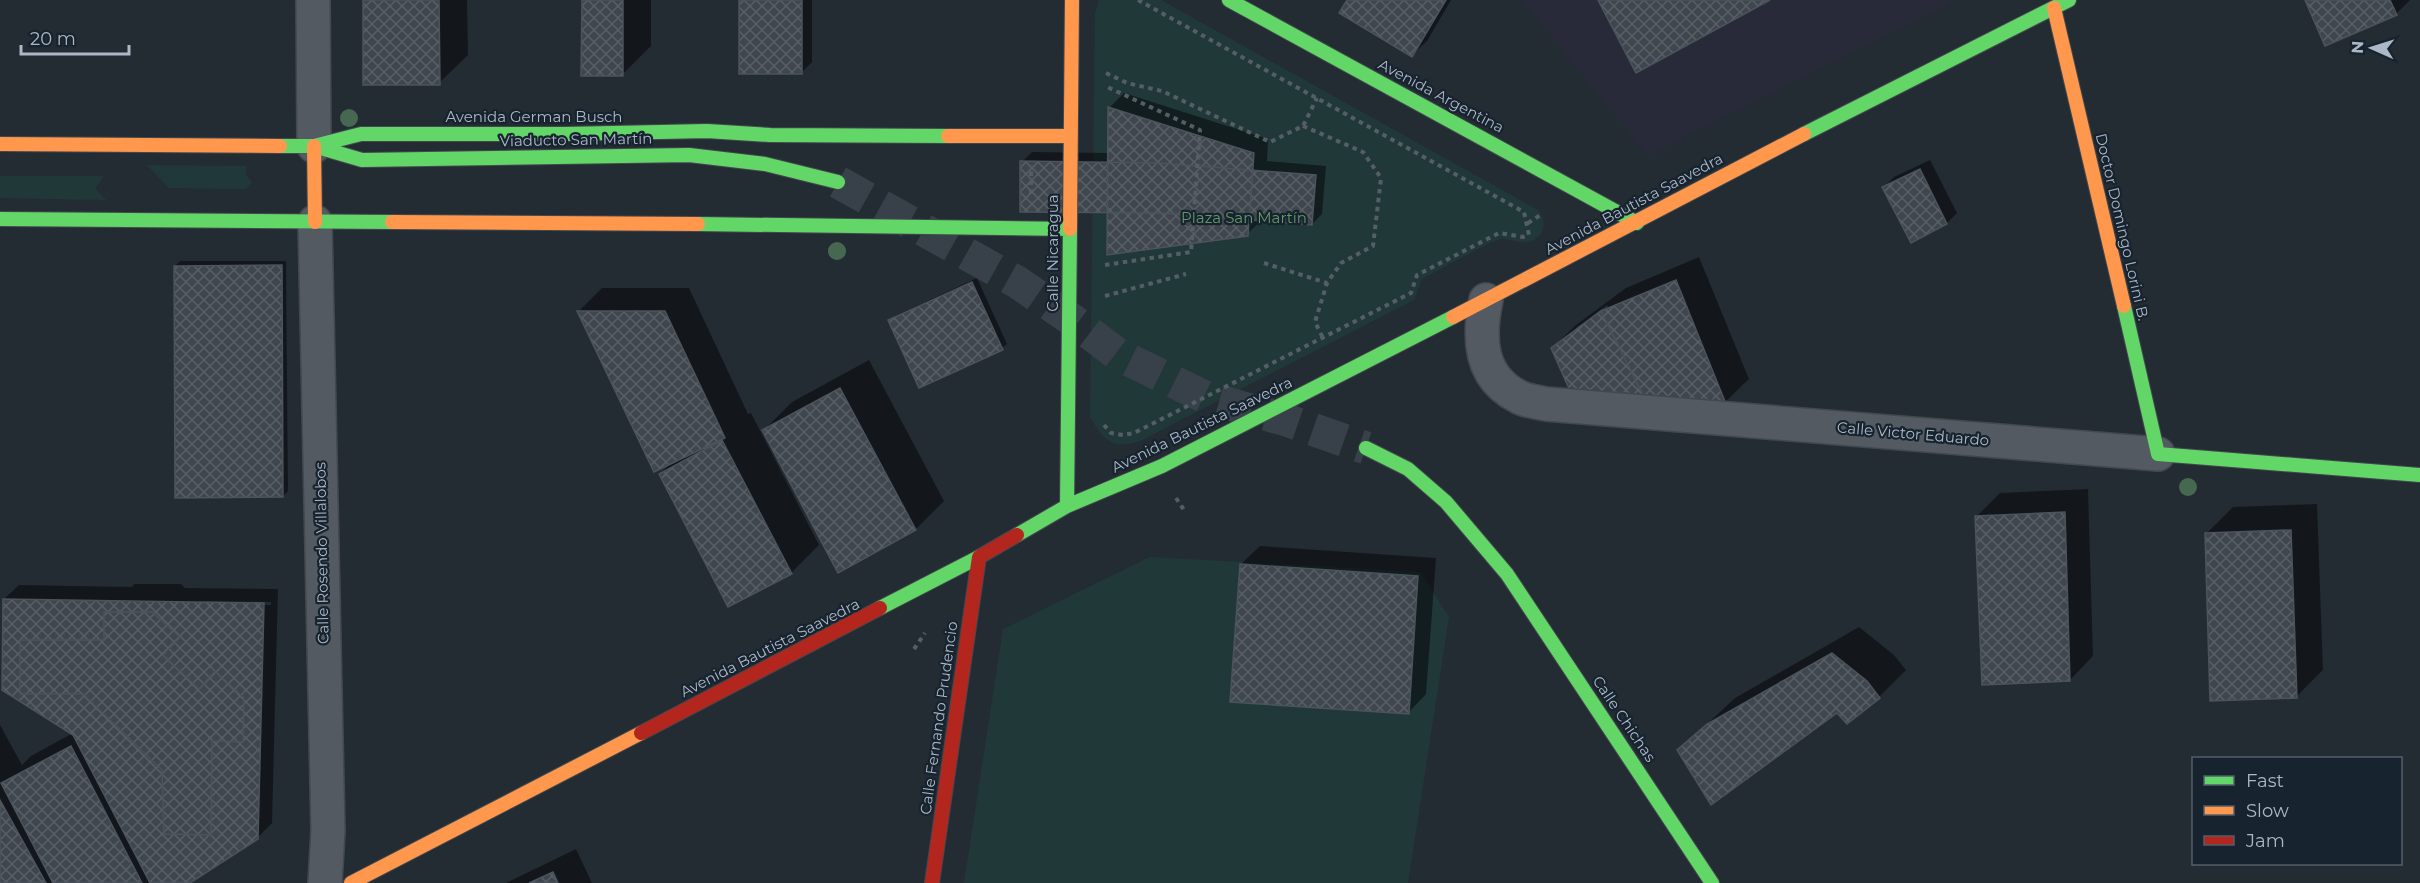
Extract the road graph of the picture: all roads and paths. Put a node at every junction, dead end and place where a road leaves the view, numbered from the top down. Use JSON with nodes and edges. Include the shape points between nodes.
{"nodes":[{"id":1,"x":313,"y":0,"type":"edge"},
{"id":2,"x":1072,"y":0,"type":"edge"},
{"id":3,"x":1138,"y":0,"type":"edge"},
{"id":4,"x":1229,"y":0,"type":"edge"},
{"id":5,"x":2069,"y":0,"type":"edge"},
{"id":6,"x":2054,"y":8,"type":"junction"},
{"id":7,"x":1108,"y":74,"type":"dead end"},
{"id":8,"x":1102,"y":84,"type":"dead end"},
{"id":9,"x":1317,"y":98,"type":"junction"},
{"id":10,"x":1303,"y":126,"type":"junction"},
{"id":11,"x":1070,"y":136,"type":"junction"},
{"id":12,"x":0,"y":144,"type":"edge"},
{"id":13,"x":314,"y":146,"type":"junction"},
{"id":14,"x":1032,"y":160,"type":"dead end"},
{"id":15,"x":838,"y":182,"type":"tunnel mouth"},
{"id":16,"x":1031,"y":195,"type":"dead end"},
{"id":17,"x":1542,"y":214,"type":"dead end"},
{"id":18,"x":0,"y":219,"type":"edge"},
{"id":19,"x":315,"y":222,"type":"junction"},
{"id":20,"x":1528,"y":223,"type":"junction"},
{"id":21,"x":1637,"y":223,"type":"junction"},
{"id":22,"x":1070,"y":229,"type":"junction"},
{"id":23,"x":1529,"y":235,"type":"junction"},
{"id":24,"x":1532,"y":241,"type":"dead end"},
{"id":25,"x":1264,"y":263,"type":"dead end"},
{"id":26,"x":1101,"y":266,"type":"dead end"},
{"id":27,"x":1186,"y":274,"type":"dead end"},
{"id":28,"x":1327,"y":283,"type":"junction"},
{"id":29,"x":1101,"y":289,"type":"dead end"},
{"id":30,"x":1486,"y":300,"type":"junction"},
{"id":31,"x":1323,"y":338,"type":"junction"},
{"id":32,"x":1104,"y":424,"type":"dead end"},
{"id":33,"x":1111,"y":433,"type":"junction"},
{"id":34,"x":1103,"y":437,"type":"dead end"},
{"id":35,"x":1366,"y":448,"type":"tunnel mouth"},
{"id":36,"x":2158,"y":454,"type":"junction"},
{"id":37,"x":2420,"y":475,"type":"edge"},
{"id":38,"x":1176,"y":497,"type":"dead end"},
{"id":39,"x":1067,"y":506,"type":"junction"},
{"id":40,"x":1184,"y":510,"type":"dead end"},
{"id":41,"x":980,"y":557,"type":"junction"},
{"id":42,"x":925,"y":633,"type":"dead end"},
{"id":43,"x":914,"y":649,"type":"dead end"},
{"id":44,"x":325,"y":883,"type":"edge"},
{"id":45,"x":351,"y":883,"type":"edge"},
{"id":46,"x":932,"y":883,"type":"edge"},
{"id":47,"x":1712,"y":883,"type":"edge"}],
"edges":[{"from":1,"to":13,"type":"street"},
{"from":2,"to":11,"type":"main road","name":"Calle Nicaragua"},
{"from":3,"to":9,"type":"path"},
{"from":4,"to":21,"type":"main road","name":"Avenida Argentina"},
{"from":5,"to":6,"type":"main road","name":"Avenida Bautista Saavedra"},
{"from":6,"to":21,"type":"main road","name":"Avenida Bautista Saavedra"},
{"from":6,"to":36,"type":"main road","name":"Doctor Domingo Lorini B."},
{"from":7,"to":10,"type":"path","via":[[1162,91],[1270,142]]},
{"from":8,"to":26,"type":"path","via":[[1200,130],[1191,252]]},
{"from":9,"to":10,"type":"path"},
{"from":9,"to":20,"type":"path","via":[[1524,212]]},
{"from":10,"to":28,"type":"path","via":[[1363,152],[1381,178],[1373,246],[1341,263]]},
{"from":11,"to":13,"type":"main road","name":"Avenida German Busch","via":[[770,135],[707,131],[361,134]]},
{"from":11,"to":22,"type":"main road","name":"Calle Nicaragua"},
{"from":12,"to":13,"type":"main road","name":"Avenida German Busch"},
{"from":13,"to":15,"type":"main road","name":"Viaducto San Martín","via":[[362,160],[689,155],[765,164]]},
{"from":13,"to":19,"type":"main road"},
{"from":14,"to":16,"type":"path"},
{"from":17,"to":20,"type":"path"},
{"from":18,"to":19,"type":"main road"},
{"from":19,"to":22,"type":"main road"},
{"from":19,"to":44,"type":"street","name":"Calle Rosendo Villalobos","via":[[328,831]]},
{"from":20,"to":23,"type":"path"},
{"from":21,"to":30,"type":"main road","name":"Avenida Bautista Saavedra"},
{"from":22,"to":39,"type":"main road","name":"Calle Nicaragua"},
{"from":23,"to":24,"type":"path"},
{"from":23,"to":31,"type":"path","via":[[1499,233],[1417,275],[1411,292]]},
{"from":25,"to":28,"type":"path"},
{"from":27,"to":29,"type":"path","via":[[1101,297]]},
{"from":28,"to":31,"type":"path","via":[[1315,322]]},
{"from":30,"to":36,"type":"street","name":"Calle Victor Eduardo","via":[[1481,325],[1482,353],[1496,380],[1519,398],[1546,404]]},
{"from":30,"to":39,"type":"main road","name":"Avenida Bautista Saavedra","via":[[1162,466]]},
{"from":31,"to":33,"type":"path","via":[[1134,433]]},
{"from":32,"to":33,"type":"path"},
{"from":33,"to":34,"type":"path"},
{"from":35,"to":47,"type":"main road","name":"Calle Chichas","via":[[1407,469],[1446,502],[1507,574]]},
{"from":36,"to":37,"type":"main road","name":"Calle Victor Eduardo"},
{"from":38,"to":40,"type":"path"},
{"from":39,"to":41,"type":"main road","name":"Avenida Bautista Saavedra"},
{"from":41,"to":45,"type":"main road","name":"Avenida Bautista Saavedra"},
{"from":41,"to":46,"type":"main road","name":"Calle Fernando Prudencio"},
{"from":42,"to":43,"type":"path"}]}
